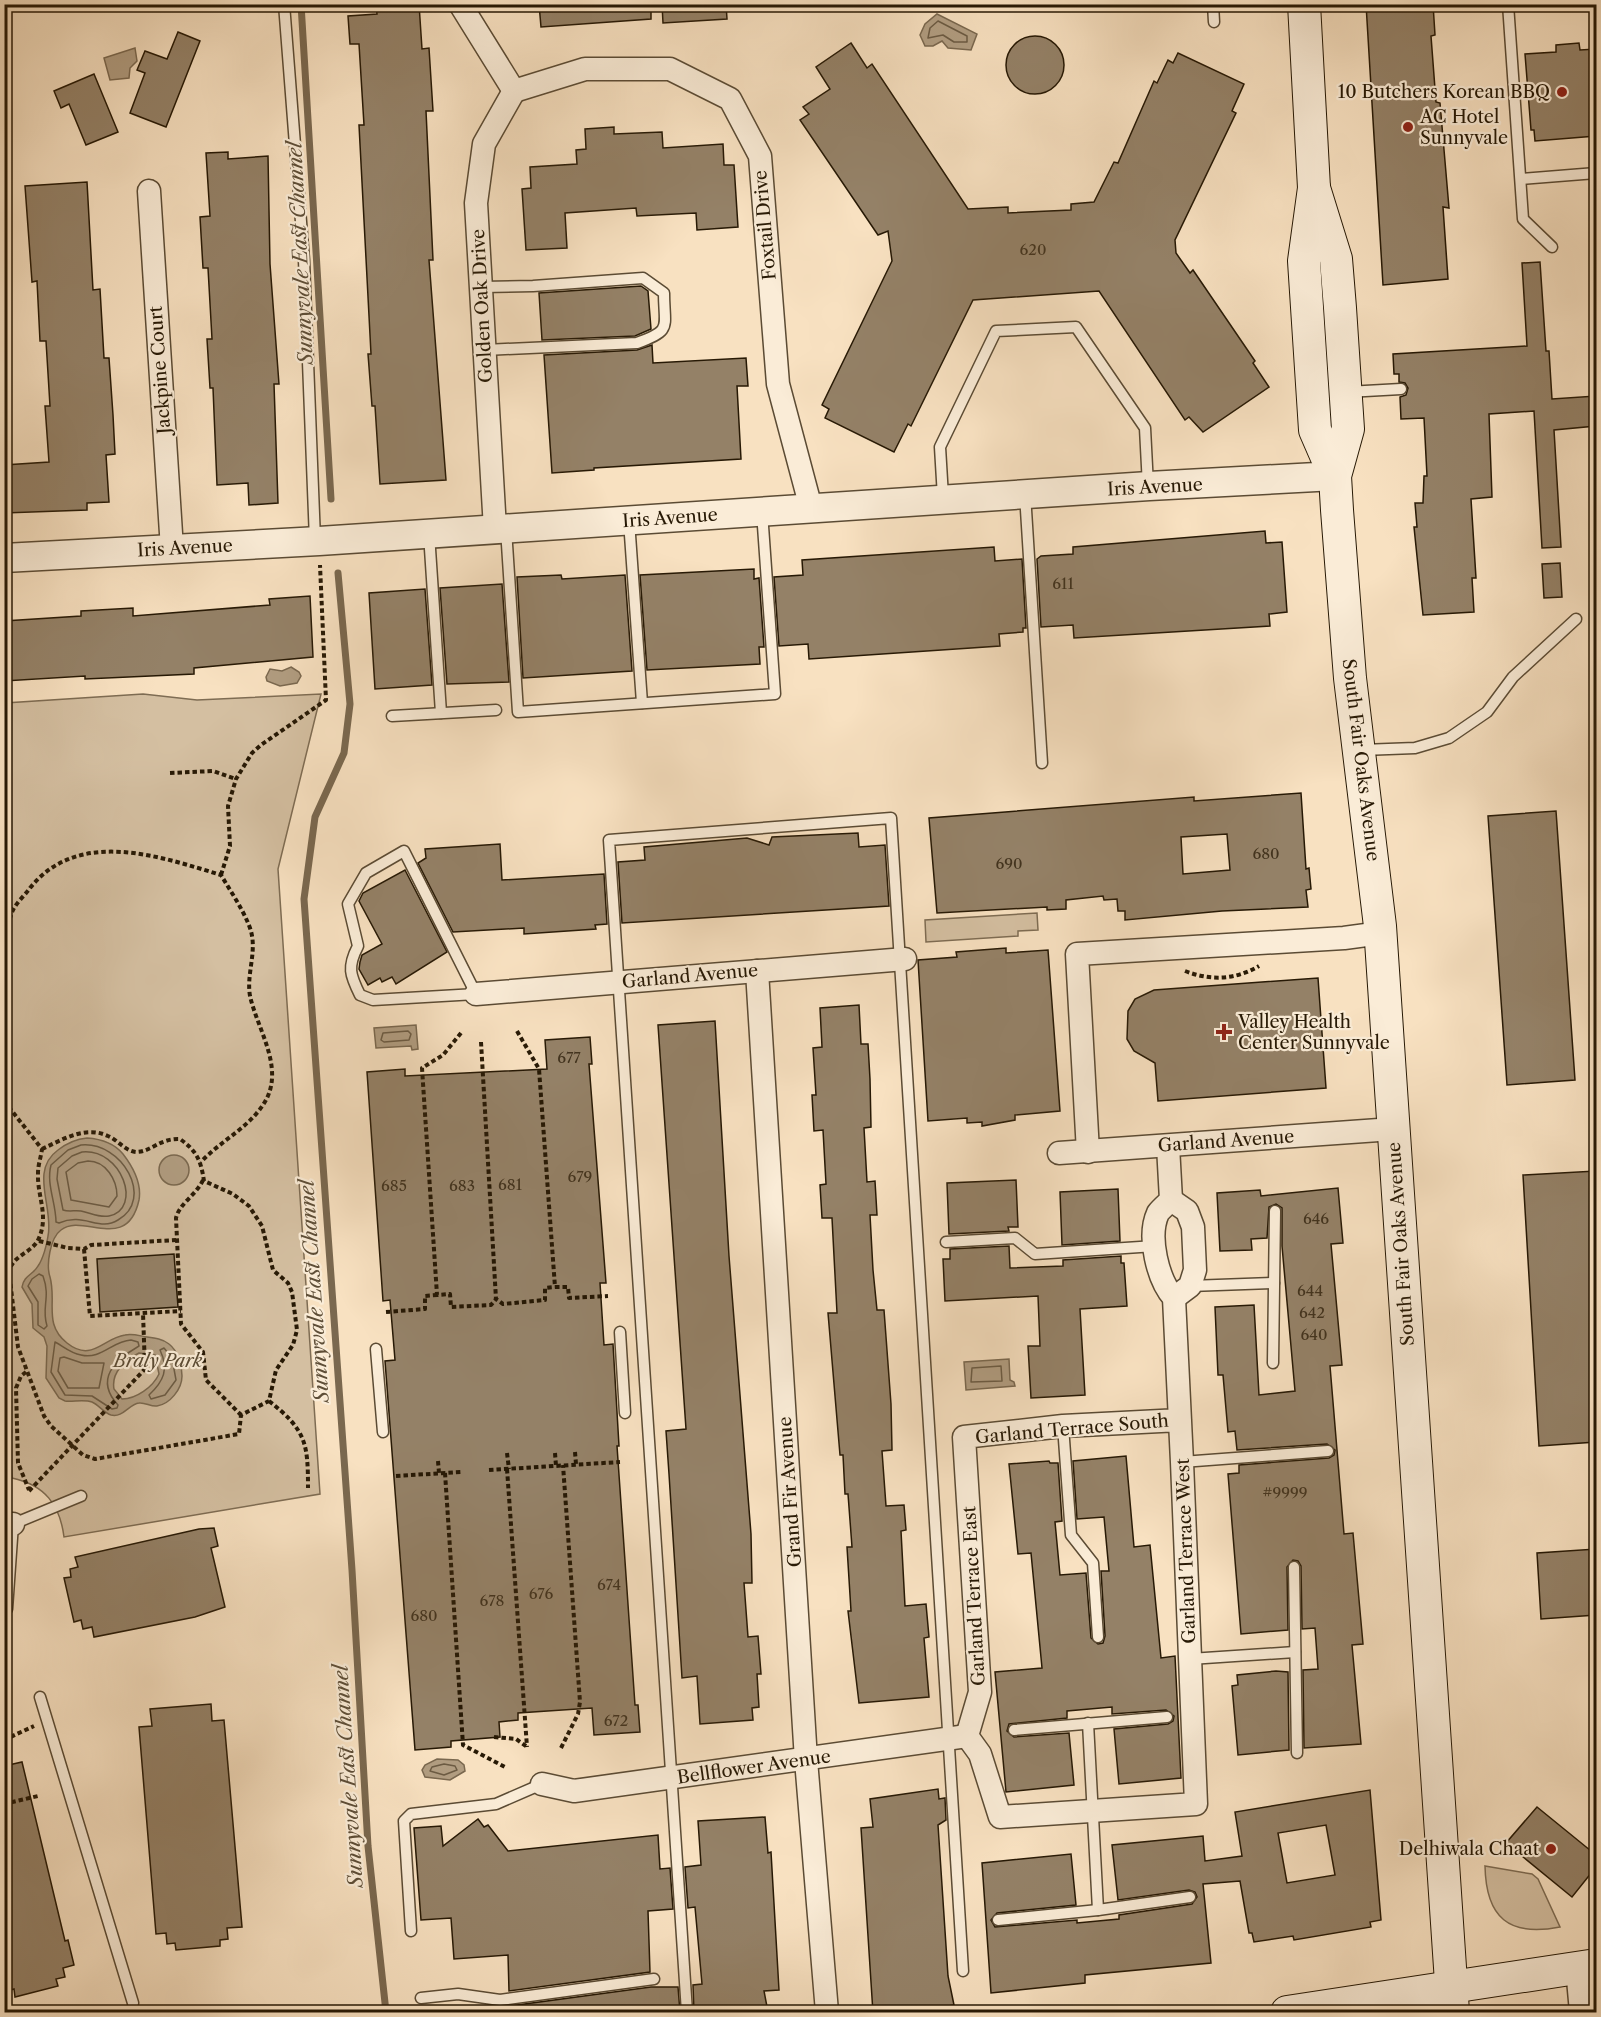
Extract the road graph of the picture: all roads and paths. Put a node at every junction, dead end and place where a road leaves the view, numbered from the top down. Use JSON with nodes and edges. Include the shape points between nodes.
{"nodes":[{"id":1,"x":284,"y":4,"type":"edge"},
{"id":2,"x":460,"y":4,"type":"edge"},
{"id":3,"x":1213,"y":4,"type":"edge"},
{"id":4,"x":1304,"y":4,"type":"edge"},
{"id":5,"x":1508,"y":4,"type":"edge"},
{"id":6,"x":1214,"y":22,"type":"dead end"},
{"id":7,"x":514,"y":91,"type":"junction"},
{"id":8,"x":1596,"y":173,"type":"edge"},
{"id":9,"x":1521,"y":179,"type":"junction"},
{"id":10,"x":1314,"y":188,"type":"junction"},
{"id":11,"x":148,"y":190,"type":"dead end"},
{"id":12,"x":1552,"y":247,"type":"dead end"},
{"id":13,"x":482,"y":287,"type":"junction"},
{"id":14,"x":484,"y":350,"type":"junction"},
{"id":15,"x":1401,"y":389,"type":"dead end"},
{"id":16,"x":1346,"y":393,"type":"junction"},
{"id":17,"x":1335,"y":477,"type":"junction"},
{"id":18,"x":1149,"y":486,"type":"junction"},
{"id":19,"x":1025,"y":494,"type":"junction"},
{"id":20,"x":944,"y":500,"type":"junction"},
{"id":21,"x":811,"y":508,"type":"junction"},
{"id":22,"x":762,"y":512,"type":"junction"},
{"id":23,"x":629,"y":520,"type":"junction"},
{"id":24,"x":501,"y":529,"type":"junction"},
{"id":25,"x":429,"y":534,"type":"junction"},
{"id":26,"x":317,"y":541,"type":"junction"},
{"id":27,"x":172,"y":549,"type":"junction"},
{"id":28,"x":4,"y":558,"type":"edge"},
{"id":29,"x":1576,"y":619,"type":"dead end"},
{"id":30,"x":642,"y":703,"type":"junction"},
{"id":31,"x":496,"y":710,"type":"dead end"},
{"id":32,"x":441,"y":713,"type":"junction"},
{"id":33,"x":392,"y":716,"type":"dead end"},
{"id":34,"x":1359,"y":750,"type":"junction"},
{"id":35,"x":1042,"y":763,"type":"dead end"},
{"id":36,"x":170,"y":773,"type":"dead end"},
{"id":37,"x":236,"y":779,"type":"junction"},
{"id":38,"x":221,"y":875,"type":"junction"},
{"id":39,"x":1380,"y":933,"type":"junction"},
{"id":40,"x":4,"y":941,"type":"edge"},
{"id":41,"x":902,"y":959,"type":"junction"},
{"id":42,"x":1266,"y":962,"type":"dead end"},
{"id":43,"x":1182,"y":970,"type":"dead end"},
{"id":44,"x":757,"y":971,"type":"junction"},
{"id":45,"x":618,"y":982,"type":"junction"},
{"id":46,"x":476,"y":994,"type":"junction"},
{"id":47,"x":517,"y":1031,"type":"dead end"},
{"id":48,"x":461,"y":1033,"type":"dead end"},
{"id":49,"x":481,"y":1042,"type":"dead end"},
{"id":50,"x":4,"y":1101,"type":"edge"},
{"id":51,"x":1393,"y":1129,"type":"junction"},
{"id":52,"x":1168,"y":1146,"type":"junction"},
{"id":53,"x":42,"y":1149,"type":"junction"},
{"id":54,"x":1088,"y":1152,"type":"junction"},
{"id":55,"x":1059,"y":1153,"type":"dead end"},
{"id":56,"x":201,"y":1162,"type":"junction"},
{"id":57,"x":204,"y":1181,"type":"junction"},
{"id":58,"x":1171,"y":1200,"type":"junction"},
{"id":59,"x":1275,"y":1212,"type":"dead end"},
{"id":60,"x":176,"y":1240,"type":"junction"},
{"id":61,"x":39,"y":1241,"type":"junction"},
{"id":62,"x":946,"y":1242,"type":"dead end"},
{"id":63,"x":1155,"y":1246,"type":"junction"},
{"id":64,"x":84,"y":1249,"type":"junction"},
{"id":65,"x":1274,"y":1283,"type":"junction"},
{"id":66,"x":555,"y":1287,"type":"junction"},
{"id":67,"x":1182,"y":1292,"type":"junction"},
{"id":68,"x":437,"y":1295,"type":"junction"},
{"id":69,"x":608,"y":1296,"type":"dead end"},
{"id":70,"x":496,"y":1299,"type":"junction"},
{"id":71,"x":181,"y":1311,"type":"junction"},
{"id":72,"x":386,"y":1312,"type":"dead end"},
{"id":73,"x":143,"y":1313,"type":"junction"},
{"id":74,"x":620,"y":1332,"type":"dead end"},
{"id":75,"x":376,"y":1349,"type":"dead end"},
{"id":76,"x":1273,"y":1362,"type":"dead end"},
{"id":77,"x":26,"y":1372,"type":"junction"},
{"id":78,"x":269,"y":1401,"type":"junction"},
{"id":79,"x":625,"y":1413,"type":"dead end"},
{"id":80,"x":241,"y":1416,"type":"junction"},
{"id":81,"x":1180,"y":1420,"type":"junction"},
{"id":82,"x":1064,"y":1426,"type":"junction"},
{"id":83,"x":383,"y":1432,"type":"dead end"},
{"id":84,"x":964,"y":1437,"type":"joint"},
{"id":85,"x":71,"y":1444,"type":"junction"},
{"id":86,"x":1328,"y":1451,"type":"dead end"},
{"id":87,"x":575,"y":1452,"type":"dead end"},
{"id":88,"x":507,"y":1453,"type":"dead end"},
{"id":89,"x":555,"y":1453,"type":"dead end"},
{"id":90,"x":438,"y":1461,"type":"dead end"},
{"id":91,"x":620,"y":1462,"type":"dead end"},
{"id":92,"x":1182,"y":1462,"type":"junction"},
{"id":93,"x":576,"y":1464,"type":"junction"},
{"id":94,"x":563,"y":1465,"type":"junction"},
{"id":95,"x":556,"y":1466,"type":"junction"},
{"id":96,"x":508,"y":1469,"type":"junction"},
{"id":97,"x":489,"y":1470,"type":"dead end"},
{"id":98,"x":461,"y":1472,"type":"dead end"},
{"id":99,"x":439,"y":1473,"type":"junction"},
{"id":100,"x":445,"y":1473,"type":"junction"},
{"id":101,"x":396,"y":1476,"type":"dead end"},
{"id":102,"x":309,"y":1488,"type":"dead end"},
{"id":103,"x":81,"y":1496,"type":"dead end"},
{"id":104,"x":9,"y":1524,"type":"edge"},
{"id":105,"x":1294,"y":1568,"type":"dead end"},
{"id":106,"x":7,"y":1609,"type":"dead end"},
{"id":107,"x":1098,"y":1637,"type":"dead end"},
{"id":108,"x":1294,"y":1652,"type":"junction"},
{"id":109,"x":1190,"y":1659,"type":"junction"},
{"id":110,"x":40,"y":1697,"type":"dead end"},
{"id":111,"x":1167,"y":1717,"type":"dead end"},
{"id":112,"x":1088,"y":1724,"type":"junction"},
{"id":113,"x":1014,"y":1730,"type":"dead end"},
{"id":114,"x":21,"y":1732,"type":"dead end"},
{"id":115,"x":494,"y":1737,"type":"dead end"},
{"id":116,"x":958,"y":1738,"type":"junction"},
{"id":117,"x":4,"y":1740,"type":"edge"},
{"id":118,"x":561,"y":1748,"type":"dead end"},
{"id":119,"x":1297,"y":1753,"type":"dead end"},
{"id":120,"x":806,"y":1760,"type":"junction"},
{"id":121,"x":505,"y":1767,"type":"dead end"},
{"id":122,"x":671,"y":1778,"type":"junction"},
{"id":123,"x":542,"y":1784,"type":"joint"},
{"id":124,"x":38,"y":1796,"type":"dead end"},
{"id":125,"x":4,"y":1804,"type":"edge"},
{"id":126,"x":1093,"y":1810,"type":"junction"},
{"id":127,"x":1190,"y":1897,"type":"dead end"},
{"id":128,"x":1098,"y":1911,"type":"junction"},
{"id":129,"x":998,"y":1920,"type":"dead end"},
{"id":130,"x":411,"y":1931,"type":"dead end"},
{"id":131,"x":1587,"y":1967,"type":"edge"},
{"id":132,"x":963,"y":1971,"type":"dead end"},
{"id":133,"x":654,"y":1979,"type":"dead end"},
{"id":134,"x":421,"y":1998,"type":"dead end"},
{"id":135,"x":500,"y":2000,"type":"junction"},
{"id":136,"x":1452,"y":2000,"type":"edge"},
{"id":137,"x":133,"y":2002,"type":"dead end"},
{"id":138,"x":501,"y":2013,"type":"edge"},
{"id":139,"x":687,"y":2013,"type":"edge"},
{"id":140,"x":827,"y":2013,"type":"edge"},
{"id":141,"x":1287,"y":2013,"type":"edge"},
{"id":142,"x":1581,"y":2013,"type":"edge"}],
"edges":[{"from":1,"to":26,"type":"lane","via":[[304,260]]},
{"from":2,"to":7,"type":"street"},
{"from":3,"to":6,"type":"lane"},
{"from":4,"to":10,"type":"main road","name":"South Fair Oaks Avenue"},
{"from":5,"to":9,"type":"lane"},
{"from":7,"to":13,"type":"street","name":"Golden Oak Drive","via":[[484,144],[476,203]]},
{"from":7,"to":21,"type":"street","name":"Foxtail Drive","via":[[585,69],[670,69],[730,99],[760,156],[778,384]]},
{"from":8,"to":9,"type":"lane"},
{"from":9,"to":12,"type":"lane","via":[[1523,219]]},
{"from":10,"to":16,"type":"main road","name":"South Fair Oaks Avenue","via":[[1336,259]]},
{"from":10,"to":17,"type":"main road","name":"South Fair Oaks Avenue","via":[[1304,261],[1315,430]]},
{"from":11,"to":27,"type":"street","name":"Jackpine Court"},
{"from":13,"to":14,"type":"street","name":"Golden Oak Drive"},
{"from":13,"to":14,"type":"lane","via":[[643,278],[664,293],[664,328],[660,335],[637,343]]},
{"from":14,"to":24,"type":"street","name":"Golden Oak Drive"},
{"from":15,"to":16,"type":"lane"},
{"from":16,"to":17,"type":"main road","name":"South Fair Oaks Avenue","via":[[1348,429]]},
{"from":17,"to":18,"type":"street","name":"Iris Avenue"},
{"from":17,"to":34,"type":"main road","name":"South Fair Oaks Avenue"},
{"from":18,"to":19,"type":"street","name":"Iris Avenue"},
{"from":18,"to":20,"type":"lane","via":[[1144,428],[1076,327],[996,331],[940,447]]},
{"from":19,"to":20,"type":"street","name":"Iris Avenue"},
{"from":19,"to":35,"type":"lane"},
{"from":20,"to":21,"type":"street","name":"Iris Avenue"},
{"from":21,"to":22,"type":"street","name":"Iris Avenue"},
{"from":22,"to":23,"type":"street","name":"Iris Avenue"},
{"from":22,"to":30,"type":"lane","via":[[775,694]]},
{"from":23,"to":24,"type":"street","name":"Iris Avenue"},
{"from":23,"to":30,"type":"lane"},
{"from":24,"to":25,"type":"street","name":"Iris Avenue"},
{"from":24,"to":30,"type":"lane","via":[[518,712]]},
{"from":25,"to":26,"type":"street","name":"Iris Avenue"},
{"from":25,"to":32,"type":"lane"},
{"from":26,"to":27,"type":"street","name":"Iris Avenue"},
{"from":26,"to":37,"type":"path","via":[[326,700],[261,744]]},
{"from":27,"to":28,"type":"street","name":"Iris Avenue"},
{"from":29,"to":34,"type":"lane","via":[[1513,677],[1487,712],[1449,738],[1415,748]]},
{"from":31,"to":32,"type":"lane"},
{"from":32,"to":33,"type":"lane"},
{"from":34,"to":39,"type":"main road","name":"South Fair Oaks Avenue"},
{"from":36,"to":37,"type":"path","via":[[213,771]]},
{"from":37,"to":38,"type":"path","via":[[228,806],[230,846]]},
{"from":38,"to":40,"type":"path","via":[[153,854],[107,852],[72,856],[55,863],[13,909]]},
{"from":38,"to":56,"type":"path","via":[[250,930],[254,948],[250,994],[268,1046],[271,1081],[258,1111]]},
{"from":39,"to":51,"type":"main road","name":"South Fair Oaks Avenue"},
{"from":39,"to":54,"type":"street","via":[[1077,954]]},
{"from":41,"to":44,"type":"street","name":"Garland Avenue"},
{"from":41,"to":45,"type":"lane","via":[[891,819],[609,840]]},
{"from":41,"to":116,"type":"lane"},
{"from":42,"to":43,"type":"path","via":[[1224,978]]},
{"from":44,"to":45,"type":"street","name":"Garland Avenue"},
{"from":44,"to":120,"type":"street","name":"Grand Fir Avenue"},
{"from":45,"to":46,"type":"street","name":"Garland Avenue"},
{"from":45,"to":122,"type":"lane"},
{"from":46,"to":46,"type":"lane","via":[[373,1000],[360,995],[351,978],[350,961],[358,946],[348,904],[366,873],[404,851]]},
{"from":47,"to":66,"type":"path","via":[[539,1069]]},
{"from":48,"to":68,"type":"path","via":[[443,1055],[422,1068]]},
{"from":49,"to":70,"type":"path"},
{"from":50,"to":53,"type":"path"},
{"from":51,"to":52,"type":"street","name":"Garland Avenue"},
{"from":51,"to":136,"type":"main road","name":"South Fair Oaks Avenue"},
{"from":52,"to":54,"type":"street","name":"Garland Avenue"},
{"from":52,"to":58,"type":"street"},
{"from":53,"to":56,"type":"path","via":[[74,1134],[90,1132],[108,1135],[138,1152],[161,1141],[180,1139]]},
{"from":53,"to":61,"type":"path","via":[[38,1174],[44,1214]]},
{"from":54,"to":55,"type":"street","name":"Garland Avenue"},
{"from":56,"to":57,"type":"path"},
{"from":57,"to":60,"type":"path","via":[[177,1213]]},
{"from":57,"to":78,"type":"path","via":[[249,1206],[262,1226],[273,1270],[292,1292],[297,1330],[293,1345],[276,1370]]},
{"from":58,"to":63,"type":"street","name":"Garland Terrace West","via":[[1158,1213]]},
{"from":58,"to":67,"type":"street","name":"Garland Terrace West","via":[[1187,1211],[1192,1227],[1195,1270]]},
{"from":59,"to":65,"type":"lane"},
{"from":60,"to":64,"type":"path","via":[[91,1245]]},
{"from":60,"to":71,"type":"path"},
{"from":61,"to":64,"type":"path"},
{"from":61,"to":77,"type":"path","via":[[12,1263],[9,1272],[14,1322]]},
{"from":62,"to":63,"type":"lane","via":[[1015,1239],[1035,1254]]},
{"from":63,"to":67,"type":"street","name":"Garland Terrace West","via":[[1164,1287]]},
{"from":64,"to":73,"type":"path","via":[[90,1316]]},
{"from":65,"to":67,"type":"lane"},
{"from":65,"to":76,"type":"lane"},
{"from":66,"to":69,"type":"path","via":[[568,1287],[569,1298]]},
{"from":66,"to":70,"type":"path","via":[[544,1288],[545,1300],[503,1304]]},
{"from":67,"to":81,"type":"street","name":"Garland Terrace West"},
{"from":68,"to":70,"type":"path","via":[[450,1294],[451,1307],[491,1305]]},
{"from":68,"to":72,"type":"path","via":[[425,1296],[426,1309]]},
{"from":71,"to":73,"type":"path"},
{"from":71,"to":80,"type":"path","via":[[183,1328],[203,1352],[207,1380]]},
{"from":73,"to":85,"type":"path","via":[[145,1369]]},
{"from":74,"to":79,"type":"lane"},
{"from":75,"to":83,"type":"lane"},
{"from":77,"to":85,"type":"path","via":[[44,1416]]},
{"from":77,"to":85,"type":"path","via":[[16,1388],[18,1463],[29,1491]]},
{"from":78,"to":80,"type":"path"},
{"from":78,"to":102,"type":"path","via":[[302,1432]]},
{"from":80,"to":85,"type":"path","via":[[239,1434],[95,1459],[88,1459]]},
{"from":81,"to":82,"type":"street","name":"Garland Terrace South"},
{"from":81,"to":92,"type":"street","name":"Garland Terrace West"},
{"from":82,"to":84,"type":"street","name":"Garland Terrace South"},
{"from":82,"to":107,"type":"lane","via":[[1071,1535],[1094,1563]]},
{"from":84,"to":116,"type":"street","name":"Garland Terrace East","via":[[980,1692]]},
{"from":86,"to":92,"type":"lane"},
{"from":87,"to":93,"type":"path"},
{"from":88,"to":96,"type":"path"},
{"from":89,"to":95,"type":"path"},
{"from":90,"to":99,"type":"path"},
{"from":91,"to":93,"type":"path"},
{"from":92,"to":109,"type":"street","name":"Garland Terrace West"},
{"from":93,"to":94,"type":"path"},
{"from":94,"to":95,"type":"path"},
{"from":94,"to":118,"type":"path","via":[[580,1702]]},
{"from":95,"to":96,"type":"path"},
{"from":96,"to":97,"type":"path"},
{"from":96,"to":115,"type":"path","via":[[526,1747],[516,1739]]},
{"from":98,"to":100,"type":"path"},
{"from":99,"to":100,"type":"path"},
{"from":99,"to":101,"type":"path"},
{"from":100,"to":121,"type":"path","via":[[463,1745]]},
{"from":103,"to":104,"type":"lane"},
{"from":104,"to":106,"type":"lane"},
{"from":105,"to":108,"type":"lane"},
{"from":108,"to":109,"type":"lane"},
{"from":108,"to":119,"type":"lane"},
{"from":109,"to":126,"type":"street","name":"Garland Terrace West","via":[[1196,1804]]},
{"from":110,"to":137,"type":"lane"},
{"from":111,"to":112,"type":"lane"},
{"from":112,"to":113,"type":"lane"},
{"from":112,"to":126,"type":"lane"},
{"from":114,"to":117,"type":"path"},
{"from":116,"to":120,"type":"street","name":"Bellflower Avenue"},
{"from":116,"to":126,"type":"street","via":[[980,1754],[1000,1818]]},
{"from":116,"to":132,"type":"lane"},
{"from":120,"to":122,"type":"street","name":"Bellflower Avenue"},
{"from":120,"to":140,"type":"street","name":"Grand Fir Avenue"},
{"from":122,"to":123,"type":"street","name":"Bellflower Avenue","via":[[574,1791]]},
{"from":122,"to":139,"type":"lane"},
{"from":123,"to":130,"type":"lane","via":[[496,1804],[411,1815],[404,1821]]},
{"from":124,"to":125,"type":"path"},
{"from":126,"to":128,"type":"lane"},
{"from":127,"to":128,"type":"lane"},
{"from":128,"to":129,"type":"lane"},
{"from":131,"to":136,"type":"main road"},
{"from":131,"to":142,"type":"street"},
{"from":133,"to":135,"type":"lane"},
{"from":134,"to":135,"type":"lane","via":[[458,1994]]},
{"from":135,"to":138,"type":"lane"},
{"from":136,"to":141,"type":"main road"}]}
